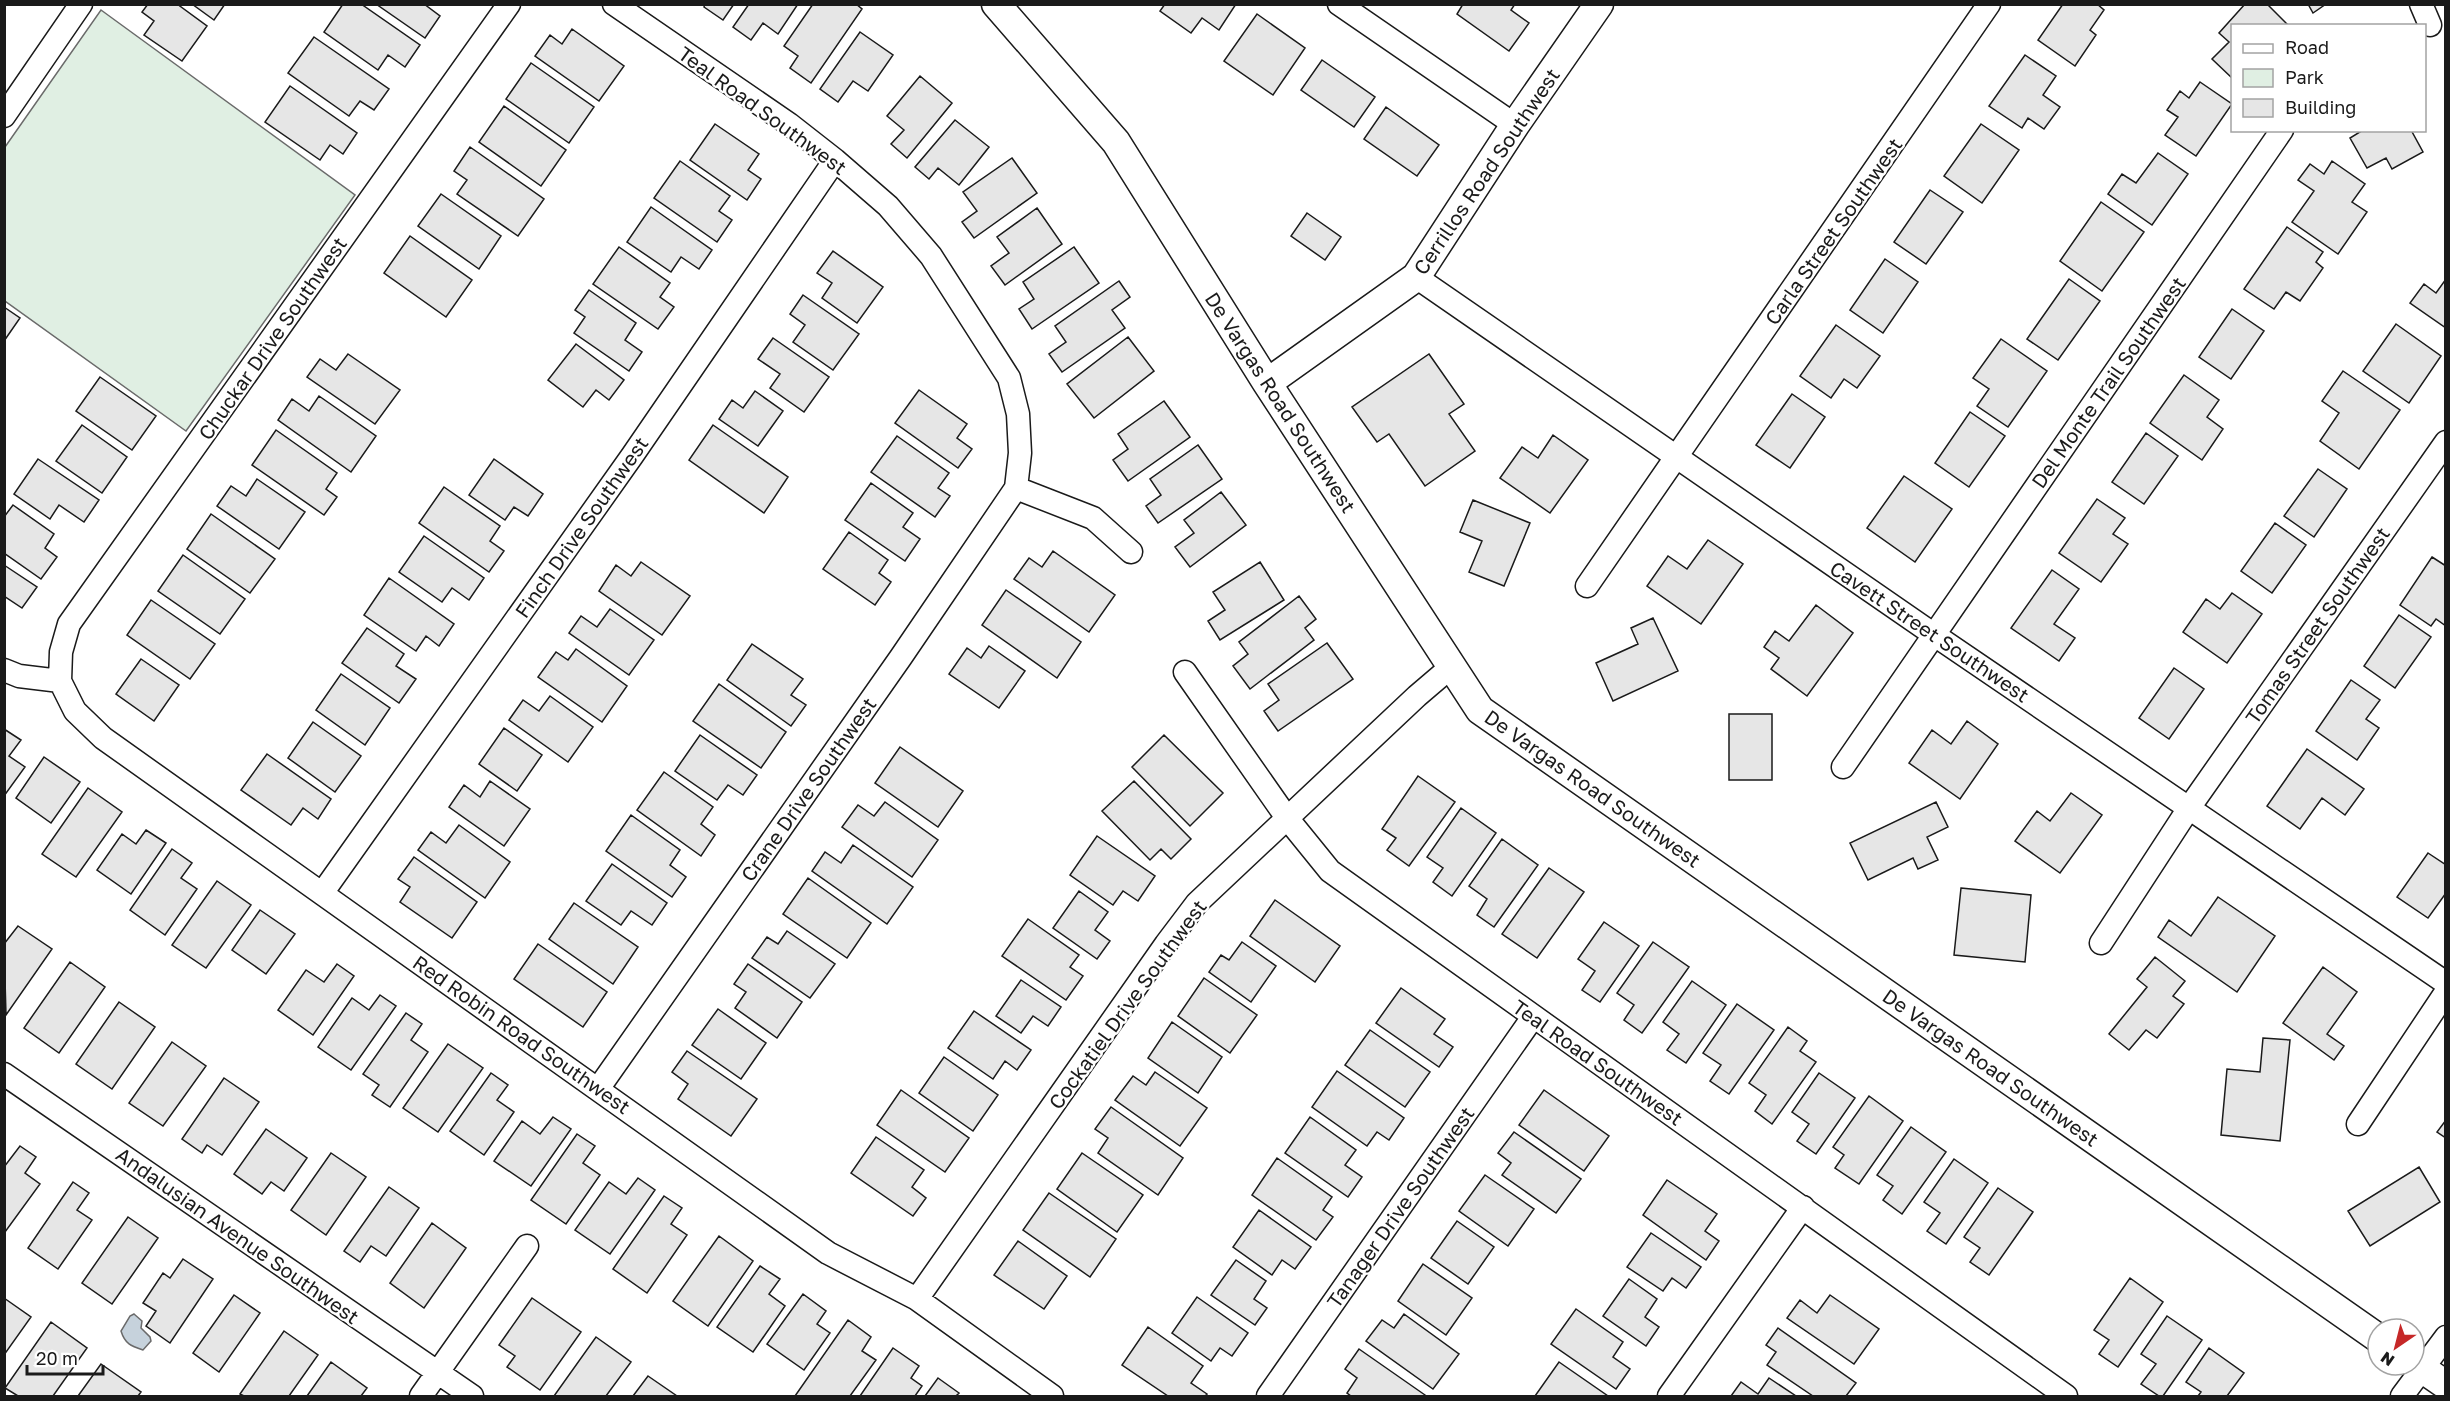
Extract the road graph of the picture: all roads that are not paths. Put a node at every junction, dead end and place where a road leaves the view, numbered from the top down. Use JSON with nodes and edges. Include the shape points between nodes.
{"nodes":[{"id":1,"x":81,"y":4,"type":"edge"},
{"id":2,"x":509,"y":4,"type":"edge"},
{"id":3,"x":614,"y":4,"type":"edge"},
{"id":4,"x":996,"y":4,"type":"edge"},
{"id":5,"x":1339,"y":4,"type":"edge"},
{"id":6,"x":1599,"y":4,"type":"edge"},
{"id":7,"x":1989,"y":4,"type":"edge"},
{"id":8,"x":2421,"y":4,"type":"edge"},
{"id":9,"x":2433,"y":24,"type":"edge"},
{"id":10,"x":4,"y":116,"type":"edge"},
{"id":11,"x":1515,"y":126,"type":"junction"},
{"id":12,"x":2281,"y":132,"type":"edge"},
{"id":13,"x":835,"y":160,"type":"junction"},
{"id":14,"x":1416,"y":277,"type":"junction"},
{"id":15,"x":1268,"y":383,"type":"junction"},
{"id":16,"x":2445,"y":442,"type":"edge"},
{"id":17,"x":1677,"y":456,"type":"junction"},
{"id":18,"x":1016,"y":488,"type":"junction"},
{"id":19,"x":1131,"y":552,"type":"dead end"},
{"id":20,"x":1587,"y":586,"type":"dead end"},
{"id":21,"x":1933,"y":634,"type":"junction"},
{"id":22,"x":1451,"y":667,"type":"junction"},
{"id":23,"x":4,"y":670,"type":"edge"},
{"id":24,"x":1185,"y":672,"type":"dead end"},
{"id":25,"x":60,"y":681,"type":"junction"},
{"id":26,"x":1843,"y":767,"type":"dead end"},
{"id":27,"x":2189,"y":808,"type":"junction"},
{"id":28,"x":1287,"y":818,"type":"junction"},
{"id":29,"x":323,"y":892,"type":"junction"},
{"id":30,"x":2101,"y":943,"type":"dead end"},
{"id":31,"x":2445,"y":982,"type":"edge"},
{"id":32,"x":2445,"y":992,"type":"edge"},
{"id":33,"x":1533,"y":1017,"type":"junction"},
{"id":34,"x":4,"y":1074,"type":"edge"},
{"id":35,"x":598,"y":1089,"type":"junction"},
{"id":36,"x":2358,"y":1124,"type":"dead end"},
{"id":37,"x":1803,"y":1207,"type":"junction"},
{"id":38,"x":527,"y":1245,"type":"dead end"},
{"id":39,"x":916,"y":1299,"type":"junction"},
{"id":40,"x":2366,"y":1330,"type":"edge"},
{"id":41,"x":2445,"y":1337,"type":"edge"},
{"id":42,"x":2426,"y":1357,"type":"edge"},
{"id":43,"x":2426,"y":1372,"type":"edge"},
{"id":44,"x":438,"y":1373,"type":"junction"},
{"id":45,"x":2412,"y":1377,"type":"edge"},
{"id":46,"x":2445,"y":1385,"type":"edge"},
{"id":47,"x":421,"y":1396,"type":"edge"},
{"id":48,"x":472,"y":1396,"type":"edge"},
{"id":49,"x":1053,"y":1396,"type":"edge"},
{"id":50,"x":1268,"y":1396,"type":"edge"},
{"id":51,"x":1669,"y":1396,"type":"edge"},
{"id":52,"x":2066,"y":1396,"type":"edge"},
{"id":53,"x":2402,"y":1396,"type":"edge"}],
"edges":[{"from":1,"to":10,"type":"street"},
{"from":2,"to":25,"type":"street","name":"Chuckar Drive Southwest","via":[[69,624],[61,652]]},
{"from":3,"to":13,"type":"street","name":"Teal Road Southwest"},
{"from":4,"to":15,"type":"street","name":"De Vargas Road Southwest","via":[[1116,142]]},
{"from":5,"to":11,"type":"street"},
{"from":6,"to":11,"type":"street","name":"Cerrillos Road Southwest"},
{"from":7,"to":17,"type":"street","name":"Carla Street Southwest"},
{"from":8,"to":9,"type":"street"},
{"from":11,"to":14,"type":"street","name":"Cerrillos Road Southwest"},
{"from":12,"to":21,"type":"street","name":"Del Monte Trail Southwest"},
{"from":13,"to":18,"type":"street","name":"Teal Road Southwest","via":[[888,206],[931,256],[1009,378],[1020,436]]},
{"from":13,"to":29,"type":"street","name":"Finch Drive Southwest","via":[[632,456]]},
{"from":14,"to":15,"type":"street","name":"Cerrillos Road Southwest"},
{"from":14,"to":17,"type":"street","name":"Cavett Street Southwest"},
{"from":15,"to":22,"type":"street","name":"De Vargas Road Southwest"},
{"from":16,"to":27,"type":"street","name":"Tomas Street Southwest"},
{"from":17,"to":20,"type":"street","name":"Carla Street Southwest"},
{"from":17,"to":21,"type":"street","name":"Cavett Street Southwest"},
{"from":18,"to":19,"type":"street","via":[[1094,518]]},
{"from":18,"to":35,"type":"street","name":"Crane Drive Southwest"},
{"from":21,"to":26,"type":"street","name":"Del Monte Trail Southwest"},
{"from":21,"to":27,"type":"street","name":"Cavett Street Southwest"},
{"from":22,"to":28,"type":"street","name":"Cockatiel Drive Southwest"},
{"from":22,"to":40,"type":"street","name":"De Vargas Road Southwest","via":[[1480,710]]},
{"from":23,"to":25,"type":"street"},
{"from":24,"to":28,"type":"street","name":"Teal Road Southwest"},
{"from":25,"to":29,"type":"street","name":"Red Robin Road Southwest","via":[[75,711],[103,738]]},
{"from":27,"to":30,"type":"street","name":"Tomas Street Southwest"},
{"from":27,"to":31,"type":"street","name":"Cavett Street Southwest"},
{"from":28,"to":33,"type":"street","name":"Teal Road Southwest","via":[[1330,871]]},
{"from":28,"to":39,"type":"street","name":"Cockatiel Drive Southwest","via":[[1191,911]]},
{"from":29,"to":35,"type":"street","name":"Red Robin Road Southwest"},
{"from":32,"to":36,"type":"street"},
{"from":33,"to":37,"type":"street","name":"Teal Road Southwest"},
{"from":33,"to":50,"type":"street","name":"Tanager Drive Southwest"},
{"from":34,"to":44,"type":"street","name":"Andalusian Avenue Southwest"},
{"from":35,"to":39,"type":"street","name":"Red Robin Road Southwest","via":[[828,1253]]},
{"from":37,"to":51,"type":"street"},
{"from":37,"to":52,"type":"street","name":"Teal Road Southwest"},
{"from":38,"to":44,"type":"street"},
{"from":39,"to":49,"type":"street","name":"Red Robin Road Southwest"},
{"from":41,"to":42,"type":"street"},
{"from":43,"to":46,"type":"street"},
{"from":44,"to":47,"type":"street"},
{"from":44,"to":48,"type":"street","name":"Andalusian Avenue Southwest"},
{"from":45,"to":53,"type":"street"}]}
